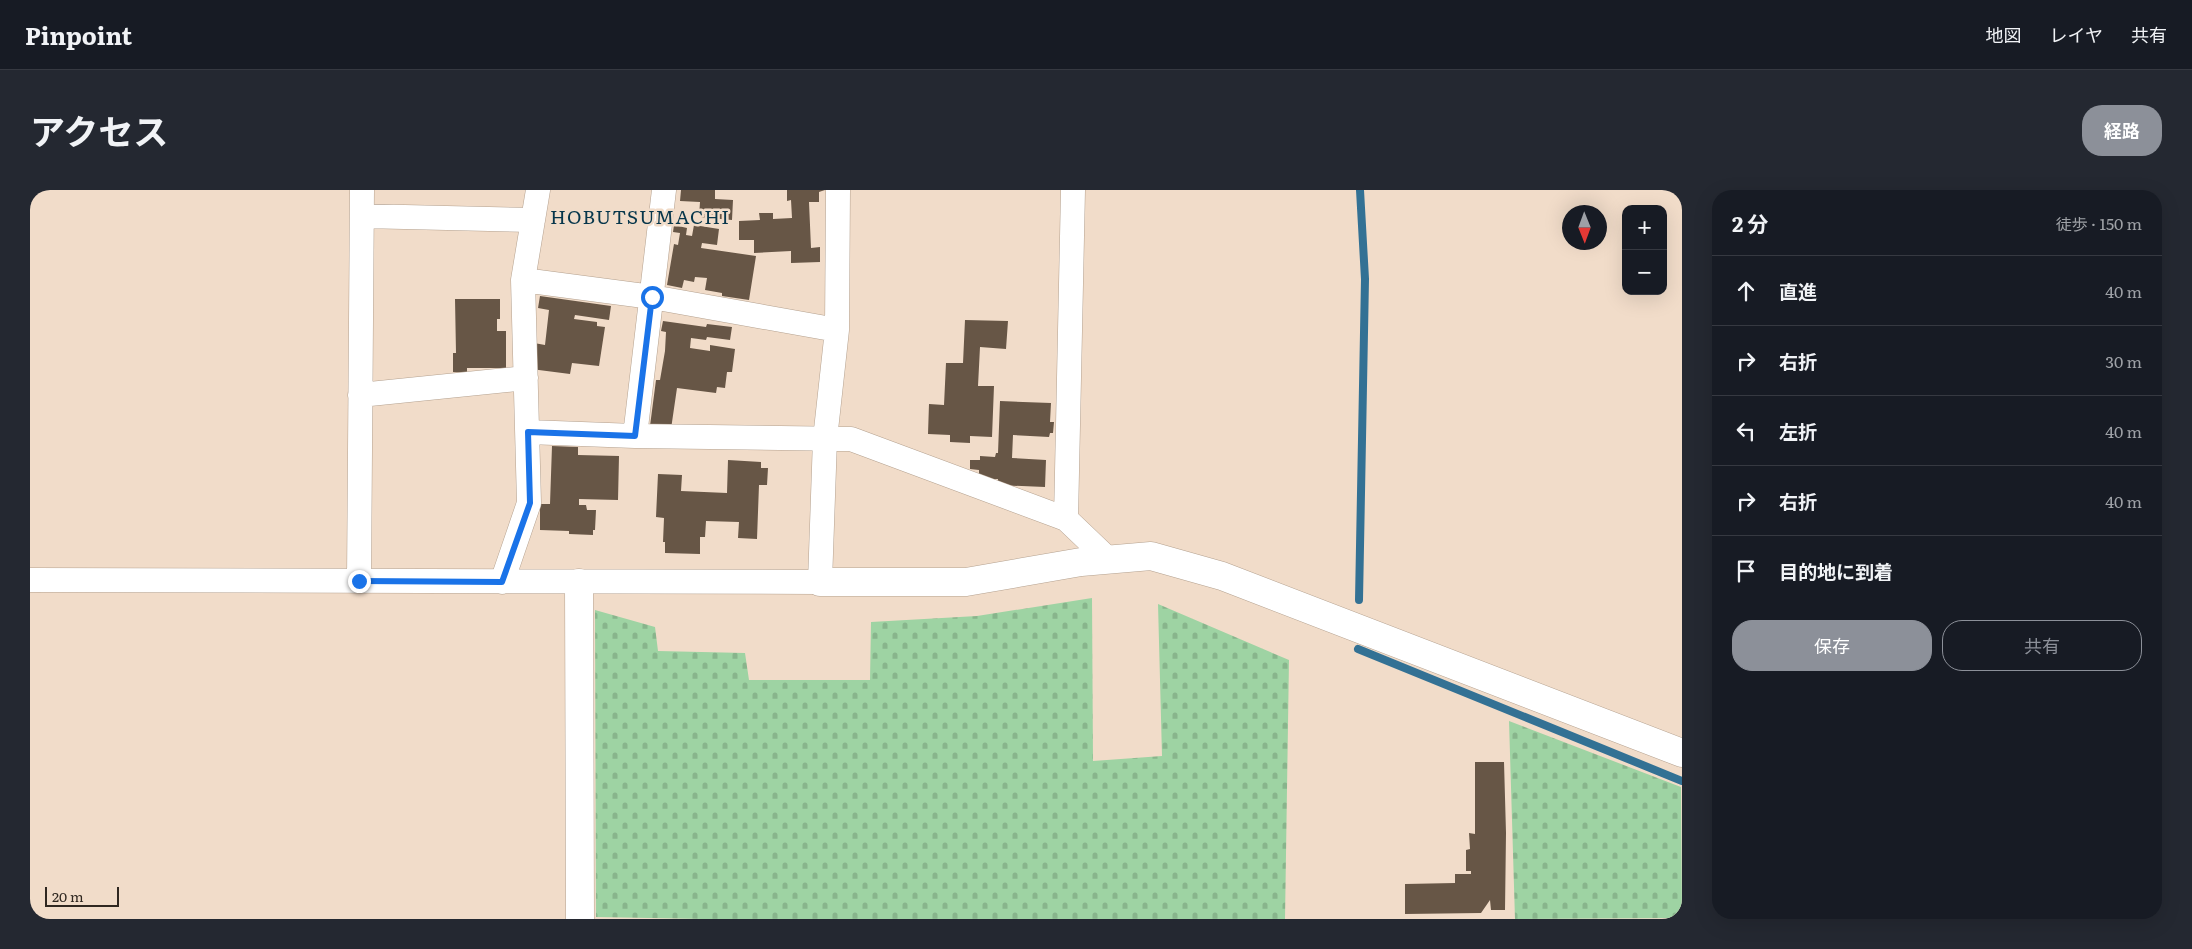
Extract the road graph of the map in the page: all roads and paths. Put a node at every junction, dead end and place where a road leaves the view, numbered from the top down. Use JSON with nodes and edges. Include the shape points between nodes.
{"nodes":[{"id":1,"x":362,"y":190,"type":"edge"},
{"id":2,"x":538,"y":190,"type":"edge"},
{"id":3,"x":664,"y":190,"type":"edge"},
{"id":4,"x":838,"y":190,"type":"edge"},
{"id":5,"x":1073,"y":190,"type":"edge"},
{"id":6,"x":362,"y":216,"type":"junction"},
{"id":7,"x":533,"y":220,"type":"junction"},
{"id":8,"x":523,"y":280,"type":"junction"},
{"id":9,"x":652,"y":297,"type":"junction"},
{"id":10,"x":837,"y":330,"type":"junction"},
{"id":11,"x":526,"y":378,"type":"junction"},
{"id":12,"x":360,"y":395,"type":"junction"},
{"id":13,"x":528,"y":432,"type":"junction"},
{"id":14,"x":635,"y":436,"type":"junction"},
{"id":15,"x":825,"y":439,"type":"junction"},
{"id":16,"x":1066,"y":519,"type":"junction"},
{"id":17,"x":1109,"y":560,"type":"junction"},
{"id":18,"x":30,"y":580,"type":"edge"},
{"id":19,"x":359,"y":581,"type":"junction"},
{"id":20,"x":502,"y":582,"type":"junction"},
{"id":21,"x":820,"y":582,"type":"junction"},
{"id":22,"x":579,"y":583,"type":"junction"},
{"id":23,"x":1682,"y":752,"type":"edge"},
{"id":24,"x":580,"y":919,"type":"edge"}],
"edges":[{"from":1,"to":6,"type":"street"},
{"from":2,"to":7,"type":"street"},
{"from":3,"to":9,"type":"street"},
{"from":4,"to":10,"type":"street"},
{"from":5,"to":16,"type":"street"},
{"from":6,"to":7,"type":"street"},
{"from":6,"to":12,"type":"street"},
{"from":7,"to":8,"type":"street"},
{"from":8,"to":9,"type":"street"},
{"from":8,"to":11,"type":"street"},
{"from":9,"to":10,"type":"street"},
{"from":9,"to":14,"type":"street"},
{"from":10,"to":15,"type":"street"},
{"from":11,"to":12,"type":"street"},
{"from":11,"to":13,"type":"street"},
{"from":12,"to":19,"type":"street"},
{"from":13,"to":14,"type":"street"},
{"from":13,"to":20,"type":"street","via":[[530,503]]},
{"from":14,"to":15,"type":"street"},
{"from":15,"to":16,"type":"street","via":[[851,439]]},
{"from":15,"to":21,"type":"street"},
{"from":16,"to":17,"type":"street"},
{"from":17,"to":21,"type":"street","via":[[966,582]]},
{"from":17,"to":23,"type":"street","via":[[1151,556],[1222,576]]},
{"from":18,"to":19,"type":"street"},
{"from":19,"to":20,"type":"street"},
{"from":20,"to":22,"type":"street"},
{"from":21,"to":22,"type":"street"},
{"from":22,"to":24,"type":"street"}]}
